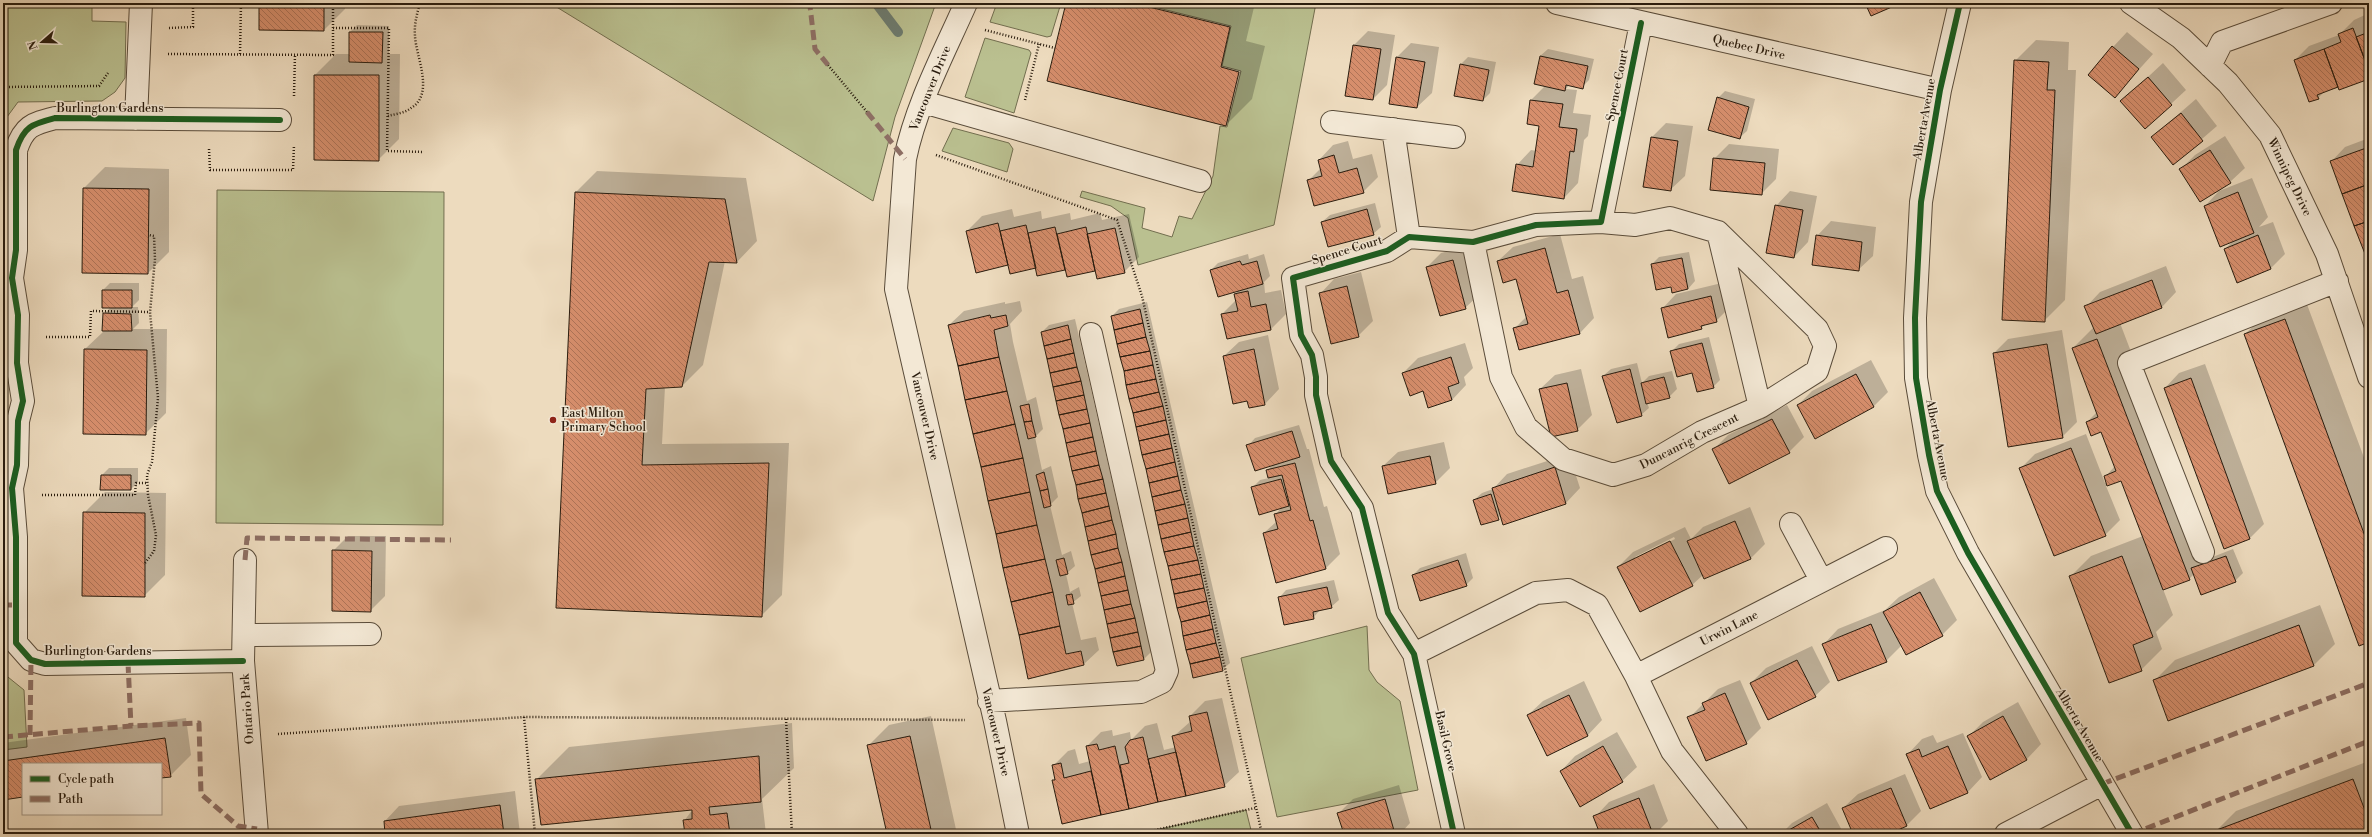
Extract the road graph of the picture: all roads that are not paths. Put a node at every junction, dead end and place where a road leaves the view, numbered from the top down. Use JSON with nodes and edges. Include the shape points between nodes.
{"nodes":[{"id":1,"x":141,"y":3,"type":"edge"},
{"id":2,"x":1557,"y":3,"type":"edge"},
{"id":3,"x":1960,"y":3,"type":"edge"},
{"id":4,"x":2131,"y":3,"type":"edge"},
{"id":5,"x":2331,"y":3,"type":"edge"},
{"id":6,"x":962,"y":11,"type":"edge"},
{"id":7,"x":1641,"y":23,"type":"junction"},
{"id":8,"x":2210,"y":66,"type":"junction"},
{"id":9,"x":1940,"y":90,"type":"junction"},
{"id":10,"x":923,"y":102,"type":"junction"},
{"id":11,"x":136,"y":119,"type":"junction"},
{"id":12,"x":280,"y":120,"type":"dead end"},
{"id":13,"x":1332,"y":122,"type":"dead end"},
{"id":14,"x":1393,"y":129,"type":"junction"},
{"id":15,"x":1454,"y":137,"type":"dead end"},
{"id":16,"x":1200,"y":181,"type":"dead end"},
{"id":17,"x":1601,"y":222,"type":"junction"},
{"id":18,"x":1718,"y":232,"type":"junction"},
{"id":19,"x":1409,"y":237,"type":"junction"},
{"id":20,"x":1473,"y":242,"type":"junction"},
{"id":21,"x":2337,"y":281,"type":"junction"},
{"id":22,"x":1091,"y":334,"type":"dead end"},
{"id":23,"x":2369,"y":377,"type":"edge"},
{"id":24,"x":1760,"y":407,"type":"junction"},
{"id":25,"x":1791,"y":524,"type":"dead end"},
{"id":26,"x":1886,"y":548,"type":"dead end"},
{"id":27,"x":2203,"y":552,"type":"dead end"},
{"id":28,"x":245,"y":560,"type":"dead end"},
{"id":29,"x":1821,"y":580,"type":"junction"},
{"id":30,"x":370,"y":634,"type":"dead end"},
{"id":31,"x":244,"y":635,"type":"junction"},
{"id":32,"x":1414,"y":654,"type":"junction"},
{"id":33,"x":243,"y":661,"type":"junction"},
{"id":34,"x":1636,"y":676,"type":"junction"},
{"id":35,"x":992,"y":711,"type":"junction"},
{"id":36,"x":2102,"y":784,"type":"junction"},
{"id":37,"x":257,"y":834,"type":"edge"},
{"id":38,"x":1018,"y":834,"type":"edge"},
{"id":39,"x":1454,"y":834,"type":"edge"},
{"id":40,"x":1737,"y":834,"type":"edge"},
{"id":41,"x":2006,"y":834,"type":"edge"},
{"id":42,"x":2132,"y":834,"type":"edge"}],
"edges":[{"from":1,"to":11,"type":"street","name":"Burlington Gardens"},
{"from":2,"to":7,"type":"street","name":"Quebec Drive"},
{"from":3,"to":9,"type":"street","name":"Alberta Avenue"},
{"from":4,"to":8,"type":"street","name":"Winnipeg Drive","via":[[2181,38]]},
{"from":5,"to":8,"type":"street","via":[[2222,42]]},
{"from":6,"to":10,"type":"street","name":"Vancouver Drive"},
{"from":7,"to":9,"type":"street","name":"Quebec Drive"},
{"from":7,"to":17,"type":"street","name":"Spence Court"},
{"from":8,"to":21,"type":"street","name":"Winnipeg Drive","via":[[2228,83],[2270,135],[2327,254]]},
{"from":9,"to":36,"type":"street","name":"Alberta Avenue","via":[[1921,202],[1915,318],[1916,378],[1937,491],[1968,553]]},
{"from":10,"to":16,"type":"street"},
{"from":10,"to":35,"type":"street","name":"Vancouver Drive","via":[[905,159],[896,289]]},
{"from":11,"to":12,"type":"street","name":"Burlington Gardens"},
{"from":11,"to":33,"type":"street","name":"Burlington Gardens","via":[[54,118],[31,125],[20,137],[16,150],[16,250],[12,278],[18,315],[18,363],[23,401],[18,421],[17,465],[12,495],[16,537],[16,644],[31,660],[44,664]]},
{"from":13,"to":14,"type":"street"},
{"from":14,"to":15,"type":"street"},
{"from":14,"to":19,"type":"street"},
{"from":17,"to":18,"type":"street","via":[[1635,225],[1670,218]]},
{"from":17,"to":20,"type":"street","via":[[1536,225]]},
{"from":18,"to":24,"type":"street"},
{"from":18,"to":24,"type":"street","name":"Duncanrig Crescent","via":[[1817,329],[1825,346],[1817,371]]},
{"from":19,"to":20,"type":"street"},
{"from":19,"to":32,"type":"street","name":"Spence Court","via":[[1386,252],[1294,278],[1301,335],[1312,355],[1316,395],[1331,461],[1362,508],[1388,613]]},
{"from":20,"to":24,"type":"street","name":"Duncanrig Crescent","via":[[1501,377],[1526,427],[1563,458],[1612,475],[1646,465],[1702,432]]},
{"from":21,"to":23,"type":"street","name":"Winnipeg Drive"},
{"from":21,"to":27,"type":"street","via":[[2129,363]]},
{"from":22,"to":35,"type":"street","via":[[1167,671],[1162,682],[1141,692]]},
{"from":25,"to":29,"type":"street"},
{"from":26,"to":29,"type":"street","name":"Urwin Lane"},
{"from":28,"to":31,"type":"street","name":"Ontario Park"},
{"from":29,"to":34,"type":"street","name":"Urwin Lane"},
{"from":30,"to":31,"type":"street"},
{"from":31,"to":33,"type":"street","name":"Ontario Park"},
{"from":32,"to":34,"type":"street","via":[[1536,593],[1568,590],[1597,605]]},
{"from":32,"to":39,"type":"street","name":"Basil Grove"},
{"from":33,"to":37,"type":"street","name":"Ontario Park"},
{"from":34,"to":40,"type":"street","via":[[1672,751]]},
{"from":35,"to":38,"type":"street","name":"Vancouver Drive"},
{"from":36,"to":41,"type":"street"},
{"from":36,"to":42,"type":"street","name":"Alberta Avenue"}]}
